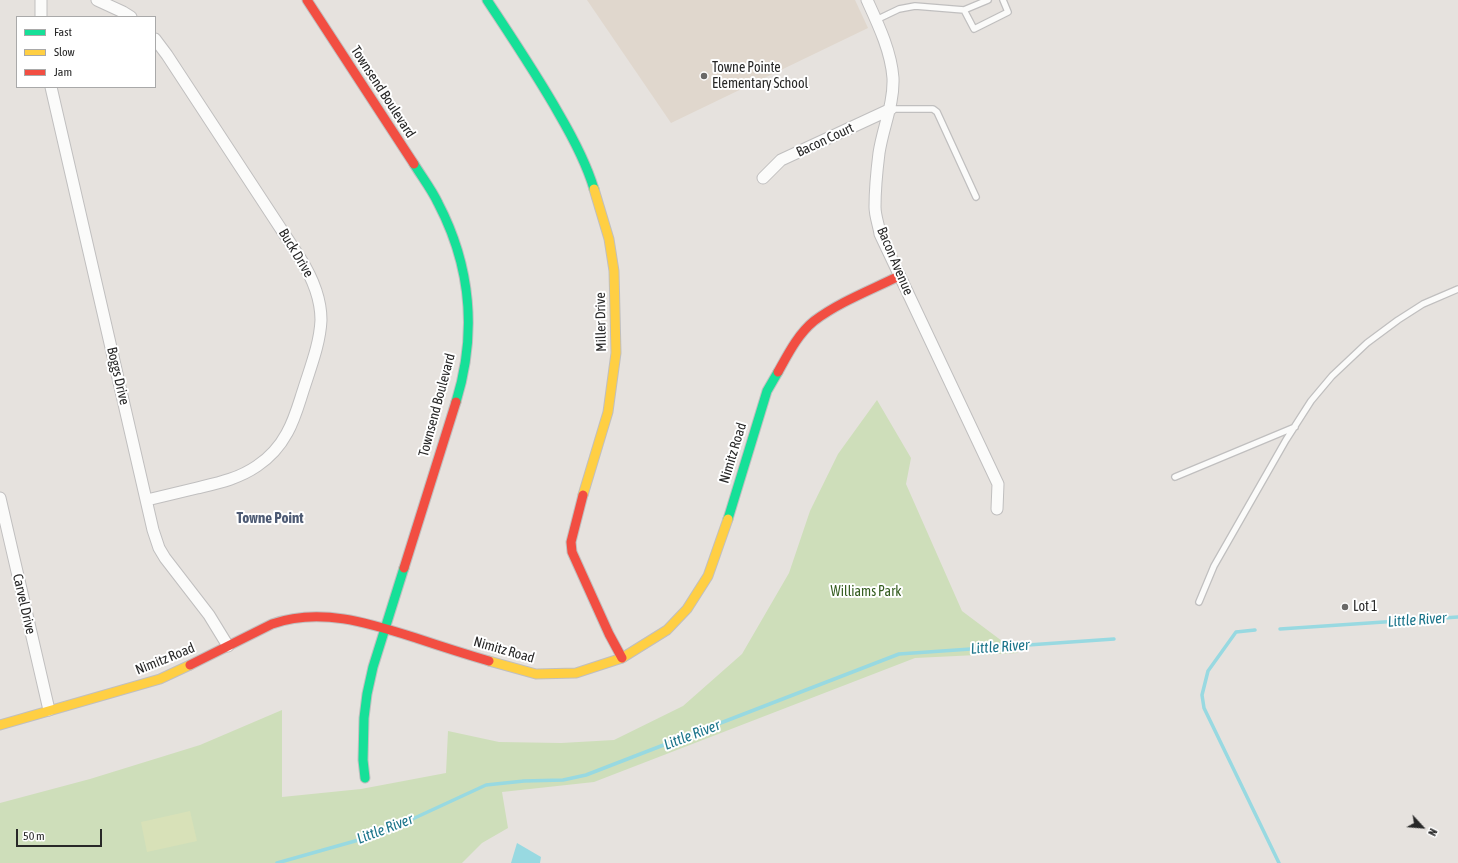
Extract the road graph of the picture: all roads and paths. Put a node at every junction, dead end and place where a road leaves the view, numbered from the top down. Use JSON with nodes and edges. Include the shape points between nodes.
{"nodes":[{"id":1,"x":41,"y":0,"type":"edge"},
{"id":2,"x":97,"y":0,"type":"edge"},
{"id":3,"x":307,"y":0,"type":"edge"},
{"id":4,"x":487,"y":0,"type":"edge"},
{"id":5,"x":867,"y":0,"type":"edge"},
{"id":6,"x":988,"y":0,"type":"edge"},
{"id":7,"x":1003,"y":0,"type":"edge"},
{"id":8,"x":964,"y":10,"type":"junction"},
{"id":9,"x":41,"y":16,"type":"edge"},
{"id":10,"x":129,"y":16,"type":"edge"},
{"id":11,"x":876,"y":20,"type":"junction"},
{"id":12,"x":156,"y":40,"type":"edge"},
{"id":13,"x":51,"y":88,"type":"edge"},
{"id":14,"x":891,"y":109,"type":"junction"},
{"id":15,"x":763,"y":178,"type":"dead end"},
{"id":16,"x":976,"y":197,"type":"dead end"},
{"id":17,"x":899,"y":276,"type":"junction"},
{"id":18,"x":1458,"y":289,"type":"edge"},
{"id":19,"x":1295,"y":427,"type":"junction"},
{"id":20,"x":1175,"y":477,"type":"dead end"},
{"id":21,"x":0,"y":498,"type":"edge"},
{"id":22,"x":147,"y":500,"type":"junction"},
{"id":23,"x":997,"y":509,"type":"dead end"},
{"id":24,"x":1199,"y":602,"type":"dead end"},
{"id":25,"x":385,"y":628,"type":"junction"},
{"id":26,"x":228,"y":646,"type":"junction"},
{"id":27,"x":622,"y":658,"type":"junction"},
{"id":28,"x":49,"y":710,"type":"junction"},
{"id":29,"x":0,"y":725,"type":"edge"},
{"id":30,"x":365,"y":778,"type":"dead end"}],
"edges":[{"from":1,"to":9,"type":"street"},
{"from":2,"to":10,"type":"street"},
{"from":3,"to":25,"type":"street","name":"Townsend Boulevard","via":[[438,202],[460,258],[467,299],[469,327],[465,365],[457,398]]},
{"from":4,"to":27,"type":"street","name":"Miller Drive","via":[[542,84],[578,147],[590,174],[608,239],[614,271],[616,353],[608,412],[571,542],[579,568]]},
{"from":5,"to":11,"type":"street","name":"Bacon Avenue"},
{"from":6,"to":8,"type":"lane"},
{"from":7,"to":8,"type":"lane","via":[[1008,12],[974,29]]},
{"from":8,"to":11,"type":"lane","via":[[915,6],[899,9]]},
{"from":11,"to":14,"type":"street","name":"Bacon Avenue","via":[[893,77]]},
{"from":12,"to":22,"type":"street","name":"Buck Drive","via":[[309,273],[315,287],[321,320],[316,350],[295,416],[278,447],[246,473],[231,480]]},
{"from":13,"to":22,"type":"street","name":"Boggs Drive"},
{"from":14,"to":15,"type":"street","name":"Bacon Court","via":[[782,160]]},
{"from":14,"to":16,"type":"lane","via":[[933,109],[937,112]]},
{"from":14,"to":17,"type":"street","name":"Bacon Avenue","via":[[879,152],[875,208],[880,234]]},
{"from":17,"to":23,"type":"street","name":"Bacon Avenue","via":[[998,484]]},
{"from":17,"to":27,"type":"street","name":"Nimitz Road","via":[[837,306],[813,322],[792,346],[767,391],[708,576],[687,609],[667,630]]},
{"from":18,"to":19,"type":"lane","via":[[1423,304],[1367,343],[1332,376],[1311,401]]},
{"from":19,"to":20,"type":"lane"},
{"from":19,"to":24,"type":"lane","via":[[1214,566]]},
{"from":21,"to":28,"type":"street","name":"Carvel Drive"},
{"from":22,"to":26,"type":"street","name":"Boggs Drive","via":[[159,548],[209,614]]},
{"from":25,"to":26,"type":"street","name":"Nimitz Road","via":[[346,619],[300,617],[272,624]]},
{"from":25,"to":27,"type":"street","name":"Nimitz Road","via":[[536,674],[576,673]]},
{"from":25,"to":30,"type":"street","name":"Townsend Boulevard","via":[[367,694],[363,740]]},
{"from":26,"to":28,"type":"street","name":"Nimitz Road","via":[[160,679]]},
{"from":28,"to":29,"type":"street","name":"Nimitz Road"}]}
